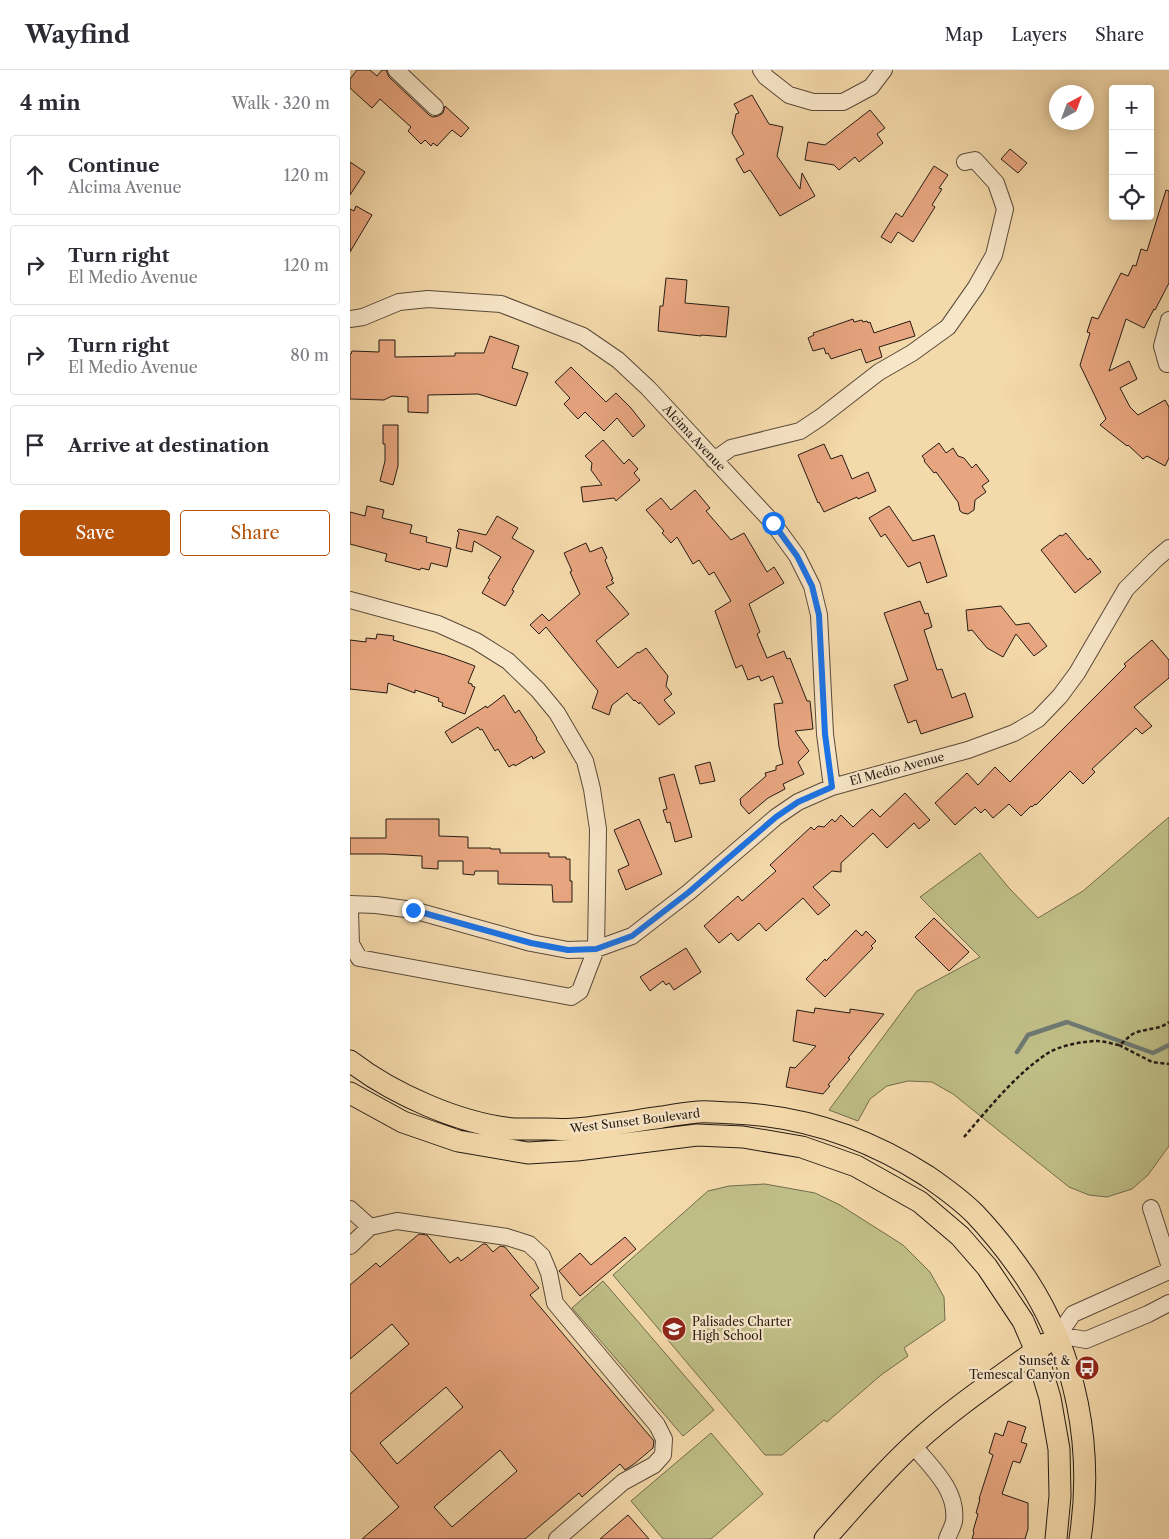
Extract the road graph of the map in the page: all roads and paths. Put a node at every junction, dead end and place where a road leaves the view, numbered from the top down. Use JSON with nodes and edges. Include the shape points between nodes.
{"nodes":[{"id":1,"x":396,"y":70,"type":"edge"},
{"id":2,"x":760,"y":70,"type":"edge"},
{"id":3,"x":884,"y":70,"type":"edge"},
{"id":4,"x":435,"y":107,"type":"dead end"},
{"id":5,"x":965,"y":162,"type":"dead end"},
{"id":6,"x":350,"y":320,"type":"edge"},
{"id":7,"x":1169,"y":320,"type":"edge"},
{"id":8,"x":1167,"y":364,"type":"dead end"},
{"id":9,"x":714,"y":460,"type":"junction"},
{"id":10,"x":1169,"y":548,"type":"edge"},
{"id":11,"x":350,"y":600,"type":"edge"},
{"id":12,"x":832,"y":787,"type":"junction"},
{"id":13,"x":350,"y":904,"type":"edge"},
{"id":14,"x":350,"y":911,"type":"edge"},
{"id":15,"x":596,"y":949,"type":"junction"},
{"id":16,"x":1169,"y":1022,"type":"edge"},
{"id":17,"x":1121,"y":1044,"type":"junction"},
{"id":18,"x":350,"y":1061,"type":"edge"},
{"id":19,"x":1169,"y":1064,"type":"edge"},
{"id":20,"x":350,"y":1093,"type":"edge"},
{"id":21,"x":964,"y":1137,"type":"dead end"},
{"id":22,"x":1151,"y":1208,"type":"dead end"},
{"id":23,"x":350,"y":1210,"type":"edge"},
{"id":24,"x":370,"y":1227,"type":"junction"},
{"id":25,"x":350,"y":1246,"type":"edge"},
{"id":26,"x":1169,"y":1264,"type":"edge"},
{"id":27,"x":1169,"y":1272,"type":"edge"},
{"id":28,"x":1169,"y":1303,"type":"edge"},
{"id":29,"x":1058,"y":1336,"type":"junction"},
{"id":30,"x":1036,"y":1351,"type":"junction"},
{"id":31,"x":913,"y":1444,"type":"junction"},
{"id":32,"x":557,"y":1539,"type":"edge"},
{"id":33,"x":825,"y":1539,"type":"edge"},
{"id":34,"x":946,"y":1539,"type":"edge"},
{"id":35,"x":1056,"y":1539,"type":"edge"},
{"id":36,"x":1080,"y":1539,"type":"edge"}],
"edges":[{"from":1,"to":4,"type":"street"},
{"from":2,"to":3,"type":"street","via":[[789,95],[813,102],[843,102],[871,87]]},
{"from":5,"to":9,"type":"street","via":[[975,160],[996,183],[1005,209],[994,256],[948,327],[879,372],[800,431],[731,448]]},
{"from":6,"to":9,"type":"street","name":"Alcima Avenue","via":[[399,302],[428,299],[500,304],[557,325],[583,336],[618,360]]},
{"from":7,"to":8,"type":"street","via":[[1162,346]]},
{"from":9,"to":12,"type":"street","name":"Alcima Avenue","via":[[773,523],[797,556],[812,586],[819,615],[825,734]]},
{"from":10,"to":12,"type":"street","name":"El Medio Avenue","via":[[1126,589],[1078,673],[1038,719],[1014,733],[968,750]]},
{"from":11,"to":15,"type":"street","via":[[438,624],[476,641],[508,661],[557,713],[585,761],[592,789],[598,829]]},
{"from":12,"to":15,"type":"street","name":"El Medio Avenue","via":[[798,802],[776,817],[632,936]]},
{"from":13,"to":15,"type":"street","name":"El Medio Avenue","via":[[413,910],[568,950]]},
{"from":14,"to":15,"type":"street","via":[[351,944],[360,958],[571,997],[580,991]]},
{"from":16,"to":17,"type":"path","via":[[1133,1033]]},
{"from":17,"to":19,"type":"path","via":[[1152,1062]]},
{"from":17,"to":21,"type":"path","via":[[1097,1041],[1073,1044],[1050,1052],[995,1101]]},
{"from":18,"to":29,"type":"main road","name":"West Sunset Boulevard","via":[[396,1090],[438,1110],[513,1129],[573,1130],[699,1112],[753,1114],[831,1129],[905,1162],[974,1212],[1017,1264]]},
{"from":20,"to":30,"type":"main road","name":"West Sunset Boulevard","via":[[403,1122],[458,1141],[528,1153],[697,1135],[743,1137],[802,1147],[856,1166],[920,1202],[970,1246],[1023,1321]]},
{"from":22,"to":26,"type":"street"},
{"from":23,"to":24,"type":"street"},
{"from":24,"to":25,"type":"street"},
{"from":24,"to":32,"type":"street","via":[[397,1221],[529,1244],[542,1256],[556,1303],[657,1426],[664,1439],[663,1455],[654,1465],[623,1482]]},
{"from":27,"to":29,"type":"street","via":[[1073,1314]]},
{"from":28,"to":29,"type":"street","via":[[1086,1340]]},
{"from":29,"to":30,"type":"main road"},
{"from":29,"to":36,"type":"main road","name":"West Sunset Boulevard","via":[[1076,1398],[1082,1433],[1085,1472]]},
{"from":30,"to":31,"type":"main road"},
{"from":30,"to":35,"type":"main road","name":"West Sunset Boulevard","via":[[1050,1398],[1059,1449],[1060,1496]]},
{"from":31,"to":33,"type":"main road"},
{"from":31,"to":34,"type":"street","via":[[946,1486],[954,1506],[954,1523]]}]}
